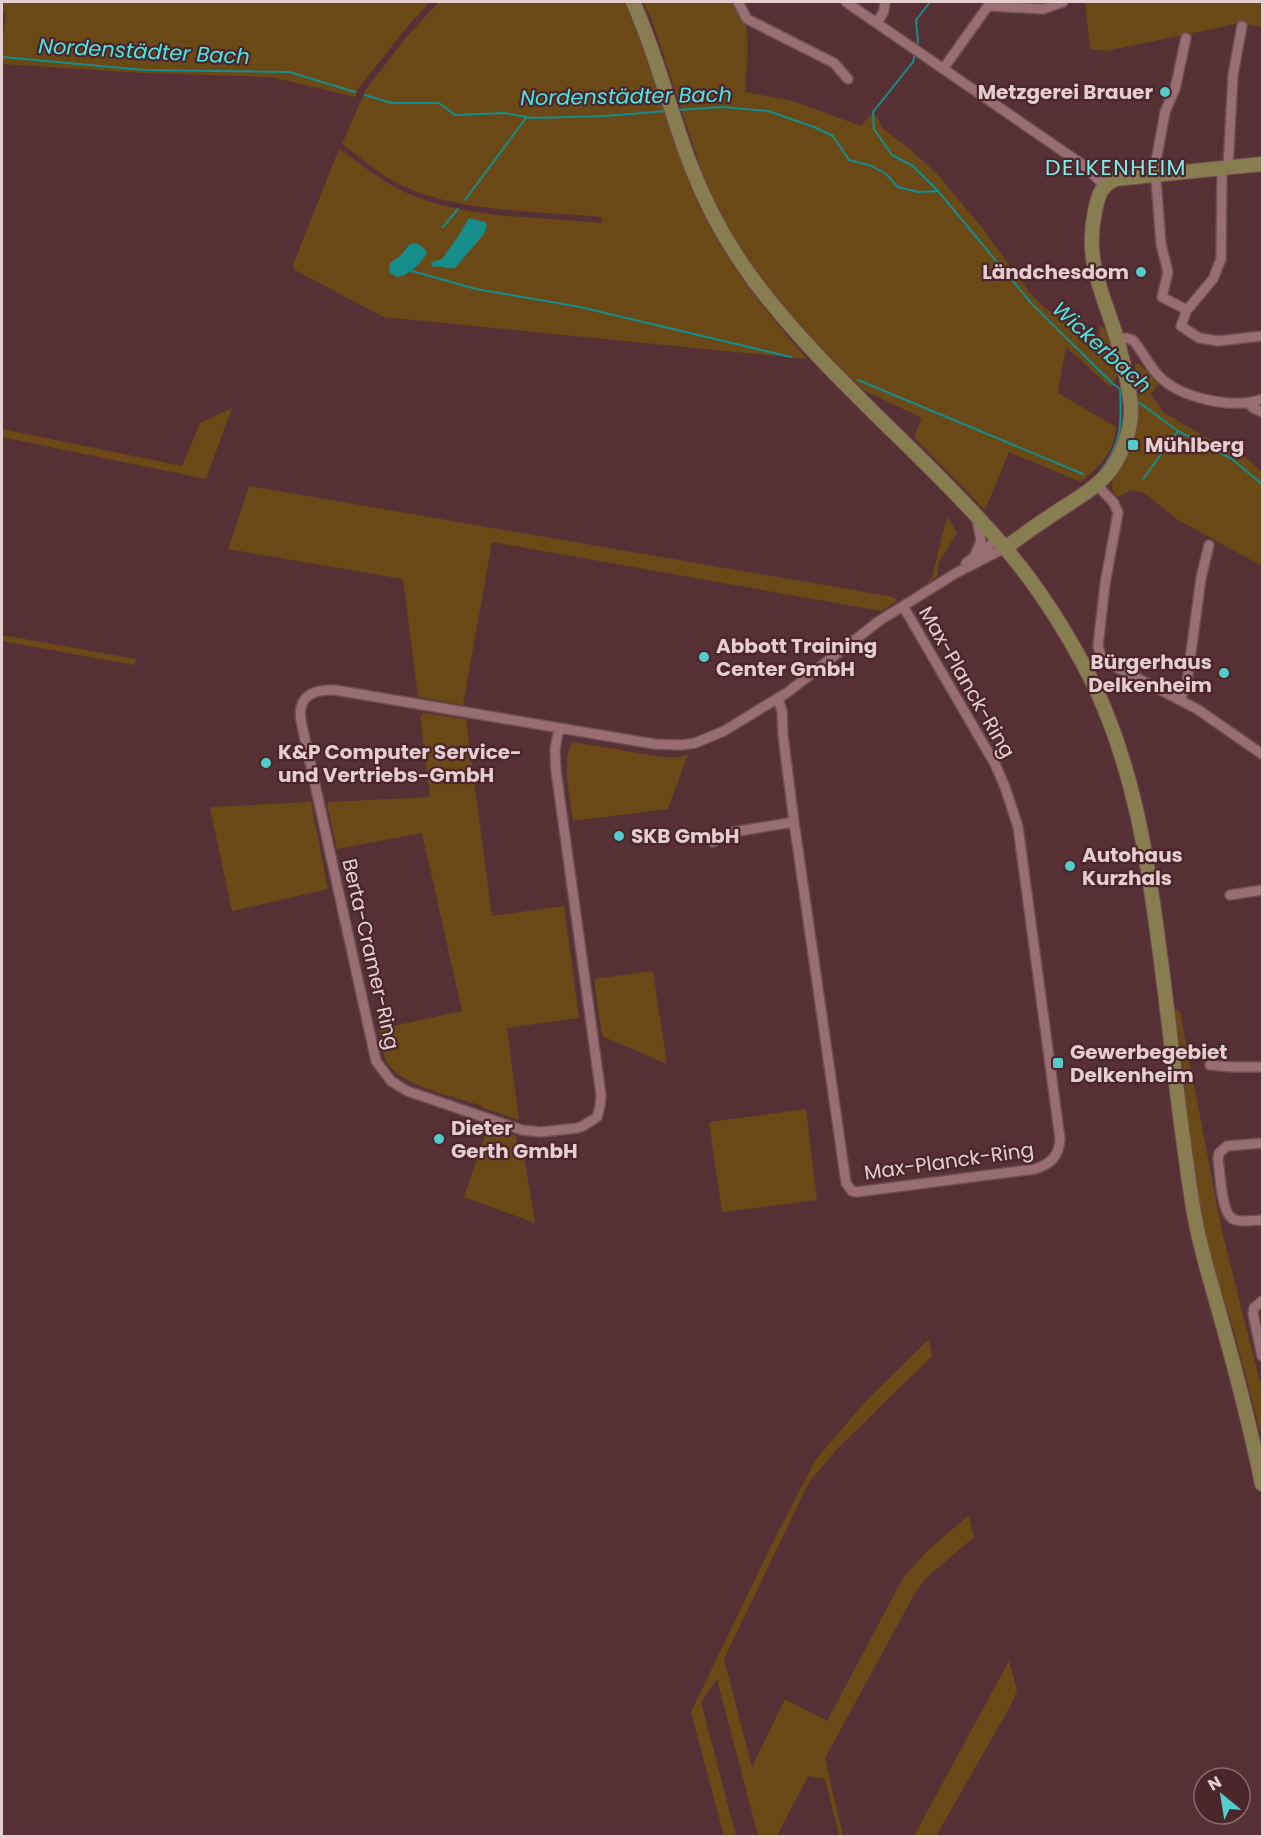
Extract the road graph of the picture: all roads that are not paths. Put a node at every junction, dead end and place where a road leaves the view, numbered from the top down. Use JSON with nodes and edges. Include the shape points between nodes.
{"nodes":[{"id":1,"x":633,"y":2,"type":"edge"},
{"id":2,"x":738,"y":2,"type":"edge"},
{"id":3,"x":846,"y":2,"type":"edge"},
{"id":4,"x":885,"y":2,"type":"edge"},
{"id":5,"x":1063,"y":2,"type":"edge"},
{"id":6,"x":877,"y":23,"type":"junction"},
{"id":7,"x":1242,"y":26,"type":"dead end"},
{"id":8,"x":1186,"y":38,"type":"dead end"},
{"id":9,"x":944,"y":69,"type":"junction"},
{"id":10,"x":848,"y":79,"type":"dead end"},
{"id":11,"x":1263,"y":164,"type":"edge"},
{"id":12,"x":1225,"y":168,"type":"junction"},
{"id":13,"x":1155,"y":175,"type":"junction"},
{"id":14,"x":1102,"y":190,"type":"junction"},
{"id":15,"x":1187,"y":310,"type":"junction"},
{"id":16,"x":1263,"y":336,"type":"edge"},
{"id":17,"x":1117,"y":340,"type":"junction"},
{"id":18,"x":1263,"y":399,"type":"edge"},
{"id":19,"x":1249,"y":404,"type":"junction"},
{"id":20,"x":1263,"y":412,"type":"edge"},
{"id":21,"x":1097,"y":485,"type":"junction"},
{"id":22,"x":977,"y":517,"type":"junction"},
{"id":23,"x":1047,"y":518,"type":"junction"},
{"id":24,"x":1025,"y":534,"type":"junction"},
{"id":25,"x":1001,"y":543,"type":"junction"},
{"id":26,"x":1209,"y":545,"type":"dead end"},
{"id":27,"x":975,"y":556,"type":"junction"},
{"id":28,"x":1021,"y":567,"type":"junction"},
{"id":29,"x":956,"y":573,"type":"junction"},
{"id":30,"x":903,"y":606,"type":"junction"},
{"id":31,"x":778,"y":699,"type":"junction"},
{"id":32,"x":1180,"y":700,"type":"junction"},
{"id":33,"x":559,"y":728,"type":"junction"},
{"id":34,"x":1263,"y":754,"type":"edge"},
{"id":35,"x":794,"y":822,"type":"junction"},
{"id":36,"x":713,"y":842,"type":"dead end"},
{"id":37,"x":1263,"y":890,"type":"edge"},
{"id":38,"x":1230,"y":895,"type":"dead end"},
{"id":39,"x":1210,"y":1065,"type":"dead end"},
{"id":40,"x":1263,"y":1067,"type":"edge"},
{"id":41,"x":1263,"y":1143,"type":"edge"},
{"id":42,"x":1263,"y":1220,"type":"edge"},
{"id":43,"x":1263,"y":1301,"type":"edge"},
{"id":44,"x":1263,"y":1356,"type":"edge"},
{"id":45,"x":1259,"y":1455,"type":"edge"},
{"id":46,"x":1263,"y":1484,"type":"edge"}],
"edges":[{"from":1,"to":22,"type":"main road","via":[[692,169],[713,215],[754,281],[790,324]]},
{"from":2,"to":10,"type":"street","via":[[747,19],[834,63]]},
{"from":3,"to":6,"type":"street"},
{"from":4,"to":6,"type":"street"},
{"from":5,"to":9,"type":"street","via":[[1039,9],[988,6]]},
{"from":6,"to":9,"type":"street"},
{"from":7,"to":12,"type":"street","via":[[1233,75]]},
{"from":8,"to":13,"type":"street","via":[[1175,89],[1165,112]]},
{"from":9,"to":14,"type":"street","via":[[1083,165]]},
{"from":11,"to":12,"type":"main road"},
{"from":12,"to":13,"type":"main road"},
{"from":12,"to":15,"type":"street","via":[[1221,259],[1213,279]]},
{"from":13,"to":14,"type":"main road","via":[[1116,179]]},
{"from":13,"to":15,"type":"street","via":[[1161,244],[1168,272],[1162,297]]},
{"from":14,"to":17,"type":"main road","via":[[1091,228],[1091,252]]},
{"from":15,"to":16,"type":"street","via":[[1181,326],[1199,338],[1218,341]]},
{"from":17,"to":19,"type":"street","via":[[1133,340],[1156,374],[1169,384],[1216,402]]},
{"from":17,"to":21,"type":"main road","via":[[1127,382],[1130,427],[1119,456]]},
{"from":18,"to":19,"type":"street"},
{"from":19,"to":20,"type":"street"},
{"from":21,"to":23,"type":"main road"},
{"from":21,"to":32,"type":"street","via":[[1114,503],[1118,518],[1105,584],[1099,652],[1110,664]]},
{"from":22,"to":25,"type":"main road"},
{"from":22,"to":27,"type":"street","via":[[981,541]]},
{"from":23,"to":24,"type":"main road"},
{"from":23,"to":25,"type":"main road","via":[[1012,531]]},
{"from":24,"to":25,"type":"main road"},
{"from":24,"to":28,"type":"main road"},
{"from":25,"to":27,"type":"street","name":"Max-Planck-Ring"},
{"from":25,"to":28,"type":"main road"},
{"from":25,"to":29,"type":"street","name":"Max-Planck-Ring"},
{"from":26,"to":32,"type":"street"},
{"from":27,"to":29,"type":"street","name":"Max-Planck-Ring"},
{"from":28,"to":45,"type":"main road","via":[[1055,615],[1090,678],[1136,802],[1152,888],[1195,1218]]},
{"from":29,"to":30,"type":"street","name":"Max-Planck-Ring"},
{"from":30,"to":31,"type":"street","name":"Max-Planck-Ring"},
{"from":30,"to":35,"type":"street","name":"Max-Planck-Ring","via":[[994,764],[1017,827],[1060,1139],[1060,1148],[1051,1162],[1035,1169],[857,1192],[849,1187],[844,1176]]},
{"from":31,"to":33,"type":"street","name":"Berta-Cramer-Ring","via":[[708,739],[682,745]]},
{"from":31,"to":35,"type":"street","name":"Max-Planck-Ring"},
{"from":32,"to":34,"type":"street"},
{"from":33,"to":33,"type":"street","name":"Berta-Cramer-Ring","via":[[335,690],[312,693],[300,710],[376,1061],[391,1081],[407,1091],[531,1131],[583,1126],[597,1117],[601,1095],[556,771]]},
{"from":35,"to":36,"type":"street","via":[[733,832]]},
{"from":37,"to":38,"type":"street"},
{"from":39,"to":40,"type":"street"},
{"from":41,"to":42,"type":"street","via":[[1227,1146],[1218,1158],[1229,1216],[1237,1221]]},
{"from":43,"to":44,"type":"street","via":[[1253,1314]]},
{"from":45,"to":46,"type":"main road"}]}
